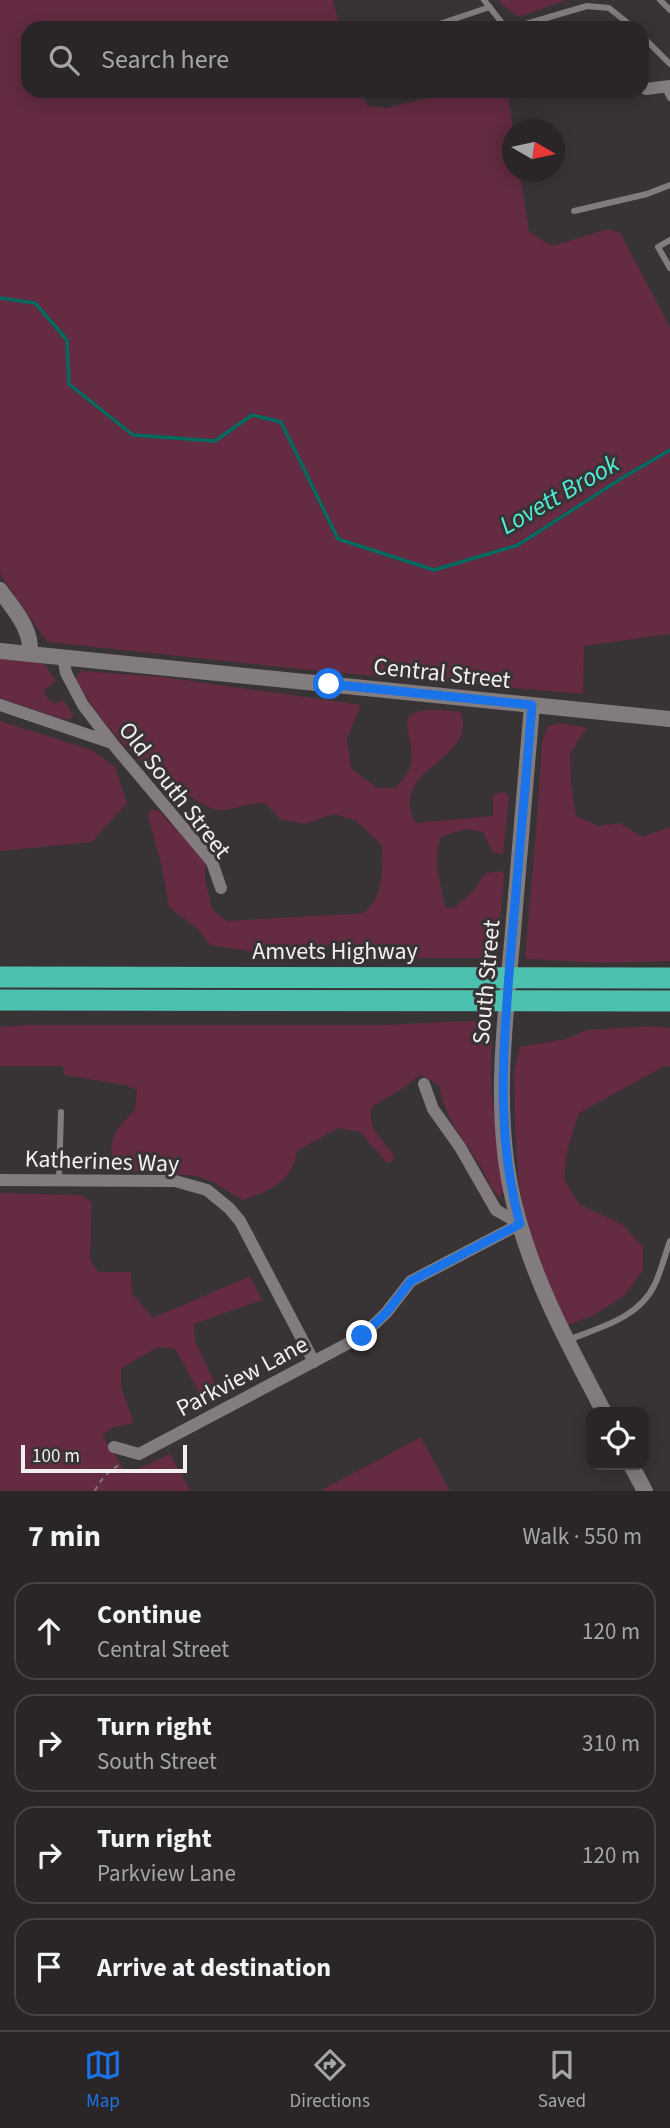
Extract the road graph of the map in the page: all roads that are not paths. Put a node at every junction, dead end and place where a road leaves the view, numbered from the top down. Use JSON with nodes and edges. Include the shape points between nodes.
{"nodes":[{"id":1,"x":484,"y":0,"type":"edge"},
{"id":2,"x":660,"y":0,"type":"edge"},
{"id":3,"x":489,"y":6,"type":"junction"},
{"id":4,"x":670,"y":10,"type":"edge"},
{"id":5,"x":447,"y":21,"type":"edge"},
{"id":6,"x":501,"y":21,"type":"edge"},
{"id":7,"x":536,"y":21,"type":"edge"},
{"id":8,"x":625,"y":21,"type":"edge"},
{"id":9,"x":649,"y":43,"type":"edge"},
{"id":10,"x":670,"y":64,"type":"edge"},
{"id":11,"x":649,"y":89,"type":"edge"},
{"id":12,"x":668,"y":91,"type":"edge"},
{"id":13,"x":670,"y":185,"type":"edge"},
{"id":14,"x":574,"y":211,"type":"dead end"},
{"id":15,"x":670,"y":240,"type":"edge"},
{"id":16,"x":670,"y":268,"type":"edge"},
{"id":17,"x":0,"y":590,"type":"edge"},
{"id":18,"x":0,"y":651,"type":"edge"},
{"id":19,"x":30,"y":654,"type":"junction"},
{"id":20,"x":63,"y":657,"type":"junction"},
{"id":21,"x":0,"y":705,"type":"edge"},
{"id":22,"x":83,"y":705,"type":"junction"},
{"id":23,"x":532,"y":705,"type":"junction"},
{"id":24,"x":670,"y":719,"type":"edge"},
{"id":25,"x":61,"y":726,"type":"junction"},
{"id":26,"x":112,"y":743,"type":"junction"},
{"id":27,"x":221,"y":888,"type":"dead end"},
{"id":28,"x":0,"y":976,"type":"edge"},
{"id":29,"x":670,"y":978,"type":"edge"},
{"id":30,"x":0,"y":1000,"type":"edge"},
{"id":31,"x":670,"y":1001,"type":"edge"},
{"id":32,"x":424,"y":1084,"type":"dead end"},
{"id":33,"x":61,"y":1112,"type":"dead end"},
{"id":34,"x":0,"y":1180,"type":"edge"},
{"id":35,"x":59,"y":1180,"type":"junction"},
{"id":36,"x":520,"y":1224,"type":"junction"},
{"id":37,"x":670,"y":1241,"type":"edge"},
{"id":38,"x":566,"y":1340,"type":"junction"},
{"id":39,"x":314,"y":1363,"type":"junction"},
{"id":40,"x":601,"y":1407,"type":"edge"},
{"id":41,"x":114,"y":1447,"type":"dead end"},
{"id":42,"x":634,"y":1470,"type":"edge"},
{"id":43,"x":645,"y":1491,"type":"edge"}],
"edges":[{"from":1,"to":3,"type":"lane"},
{"from":2,"to":4,"type":"lane"},
{"from":3,"to":5,"type":"lane"},
{"from":3,"to":6,"type":"lane"},
{"from":7,"to":8,"type":"lane","via":[[587,6],[609,8]]},
{"from":9,"to":10,"type":"lane"},
{"from":11,"to":12,"type":"street"},
{"from":13,"to":14,"type":"lane"},
{"from":15,"to":16,"type":"lane","via":[[657,247]]},
{"from":17,"to":19,"type":"street","via":[[27,629]]},
{"from":18,"to":19,"type":"street","name":"Central Street"},
{"from":19,"to":20,"type":"street","name":"Central Street"},
{"from":20,"to":22,"type":"street"},
{"from":20,"to":23,"type":"street","name":"Central Street"},
{"from":21,"to":25,"type":"street"},
{"from":22,"to":25,"type":"street","via":[[78,721]]},
{"from":22,"to":26,"type":"street","name":"Old South Street"},
{"from":23,"to":24,"type":"street","name":"Central Street"},
{"from":23,"to":36,"type":"street","name":"South Street","via":[[503,1046],[505,1136]]},
{"from":25,"to":26,"type":"street"},
{"from":26,"to":27,"type":"street","name":"Old South Street","via":[[212,862]]},
{"from":28,"to":29,"type":"highway","name":"Amvets Highway"},
{"from":30,"to":31,"type":"highway","name":"Amvets Highway"},
{"from":32,"to":36,"type":"street","via":[[433,1109],[496,1210]]},
{"from":33,"to":35,"type":"lane"},
{"from":34,"to":35,"type":"street","name":"Katherines Way"},
{"from":35,"to":39,"type":"street","name":"Katherines Way","via":[[175,1181],[218,1197],[240,1221]]},
{"from":36,"to":38,"type":"street","name":"South Street","via":[[546,1300]]},
{"from":36,"to":39,"type":"street","name":"Parkview Lane","via":[[411,1281],[362,1336]]},
{"from":37,"to":38,"type":"lane","via":[[655,1285],[641,1306],[620,1320]]},
{"from":38,"to":40,"type":"street","name":"South Street"},
{"from":39,"to":41,"type":"street","name":"Parkview Lane","via":[[139,1454]]},
{"from":42,"to":43,"type":"street"}]}
